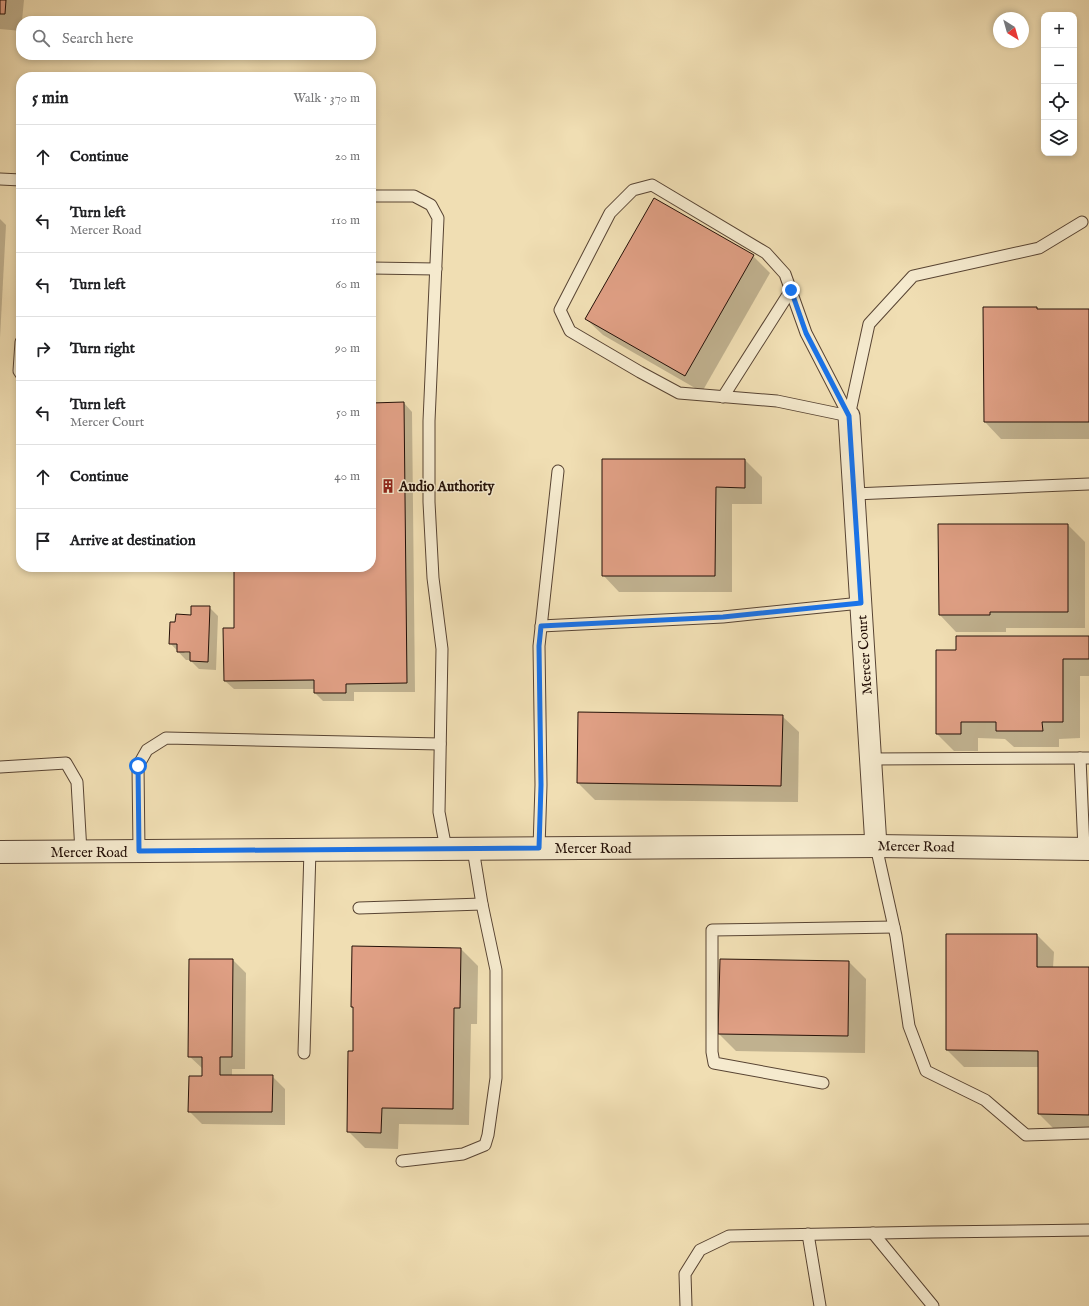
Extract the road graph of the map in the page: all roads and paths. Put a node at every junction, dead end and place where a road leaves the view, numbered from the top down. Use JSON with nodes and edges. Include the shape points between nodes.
{"nodes":[{"id":1,"x":0,"y":179,"type":"edge"},
{"id":2,"x":16,"y":180,"type":"edge"},
{"id":3,"x":376,"y":196,"type":"edge"},
{"id":4,"x":1082,"y":222,"type":"dead end"},
{"id":5,"x":376,"y":268,"type":"edge"},
{"id":6,"x":436,"y":269,"type":"junction"},
{"id":7,"x":791,"y":290,"type":"junction"},
{"id":8,"x":723,"y":397,"type":"junction"},
{"id":9,"x":849,"y":416,"type":"junction"},
{"id":10,"x":558,"y":471,"type":"dead end"},
{"id":11,"x":1089,"y":484,"type":"edge"},
{"id":12,"x":854,"y":494,"type":"junction"},
{"id":13,"x":861,"y":603,"type":"junction"},
{"id":14,"x":541,"y":626,"type":"junction"},
{"id":15,"x":440,"y":744,"type":"junction"},
{"id":16,"x":1084,"y":758,"type":"edge"},
{"id":17,"x":871,"y":759,"type":"junction"},
{"id":18,"x":0,"y":767,"type":"edge"},
{"id":19,"x":876,"y":846,"type":"junction"},
{"id":20,"x":539,"y":848,"type":"junction"},
{"id":21,"x":446,"y":849,"type":"junction"},
{"id":22,"x":473,"y":849,"type":"junction"},
{"id":23,"x":1086,"y":849,"type":"edge"},
{"id":24,"x":310,"y":850,"type":"junction"},
{"id":25,"x":139,"y":851,"type":"junction"},
{"id":26,"x":0,"y":852,"type":"edge"},
{"id":27,"x":81,"y":852,"type":"junction"},
{"id":28,"x":482,"y":904,"type":"junction"},
{"id":29,"x":359,"y":908,"type":"dead end"},
{"id":30,"x":894,"y":927,"type":"junction"},
{"id":31,"x":304,"y":1053,"type":"dead end"},
{"id":32,"x":823,"y":1083,"type":"dead end"},
{"id":33,"x":1089,"y":1133,"type":"edge"},
{"id":34,"x":402,"y":1161,"type":"dead end"},
{"id":35,"x":1089,"y":1230,"type":"edge"},
{"id":36,"x":873,"y":1233,"type":"junction"},
{"id":37,"x":808,"y":1234,"type":"junction"},
{"id":38,"x":686,"y":1306,"type":"edge"},
{"id":39,"x":820,"y":1306,"type":"edge"},
{"id":40,"x":933,"y":1306,"type":"edge"}],
"edges":[{"from":1,"to":2,"type":"lane"},
{"from":3,"to":6,"type":"lane","via":[[414,196],[431,205],[438,218]]},
{"from":4,"to":9,"type":"lane","via":[[1039,248],[913,276],[869,324]]},
{"from":5,"to":6,"type":"lane"},
{"from":6,"to":15,"type":"lane","via":[[429,421],[429,502],[433,578],[442,649]]},
{"from":7,"to":8,"type":"lane"},
{"from":7,"to":8,"type":"lane","via":[[786,274],[766,253],[652,185],[633,190],[610,213],[560,310],[570,331],[679,393]]},
{"from":7,"to":9,"type":"lane","via":[[806,333]]},
{"from":8,"to":9,"type":"lane","via":[[777,401]]},
{"from":9,"to":12,"type":"street","name":"Mercer Court"},
{"from":10,"to":14,"type":"lane"},
{"from":11,"to":12,"type":"lane"},
{"from":12,"to":13,"type":"street","name":"Mercer Court"},
{"from":13,"to":14,"type":"lane","via":[[723,617]]},
{"from":13,"to":17,"type":"street","name":"Mercer Court"},
{"from":14,"to":20,"type":"lane"},
{"from":15,"to":21,"type":"lane","via":[[439,812]]},
{"from":15,"to":25,"type":"lane","via":[[166,738],[147,750],[138,766]]},
{"from":16,"to":17,"type":"lane"},
{"from":16,"to":23,"type":"lane"},
{"from":17,"to":19,"type":"street","name":"Mercer Court"},
{"from":18,"to":27,"type":"lane","via":[[66,763],[77,782]]},
{"from":19,"to":20,"type":"street","name":"Mercer Road"},
{"from":19,"to":23,"type":"street","name":"Mercer Road"},
{"from":19,"to":30,"type":"lane"},
{"from":20,"to":22,"type":"street","name":"Mercer Road"},
{"from":21,"to":22,"type":"street","name":"Mercer Road"},
{"from":21,"to":24,"type":"street","name":"Mercer Road"},
{"from":22,"to":28,"type":"lane"},
{"from":24,"to":25,"type":"street","name":"Mercer Road"},
{"from":24,"to":31,"type":"lane"},
{"from":25,"to":27,"type":"street","name":"Mercer Road"},
{"from":26,"to":27,"type":"street","name":"Mercer Road"},
{"from":28,"to":29,"type":"lane"},
{"from":28,"to":34,"type":"lane","via":[[496,970],[496,1078],[485,1145],[463,1154]]},
{"from":30,"to":32,"type":"lane","via":[[712,930],[714,1064]]},
{"from":30,"to":33,"type":"lane","via":[[909,1026],[926,1071],[985,1100],[1026,1135]]},
{"from":35,"to":36,"type":"lane"},
{"from":36,"to":37,"type":"lane"},
{"from":36,"to":40,"type":"lane"},
{"from":37,"to":38,"type":"lane","via":[[729,1236],[700,1250],[685,1274]]},
{"from":37,"to":39,"type":"lane"}]}
